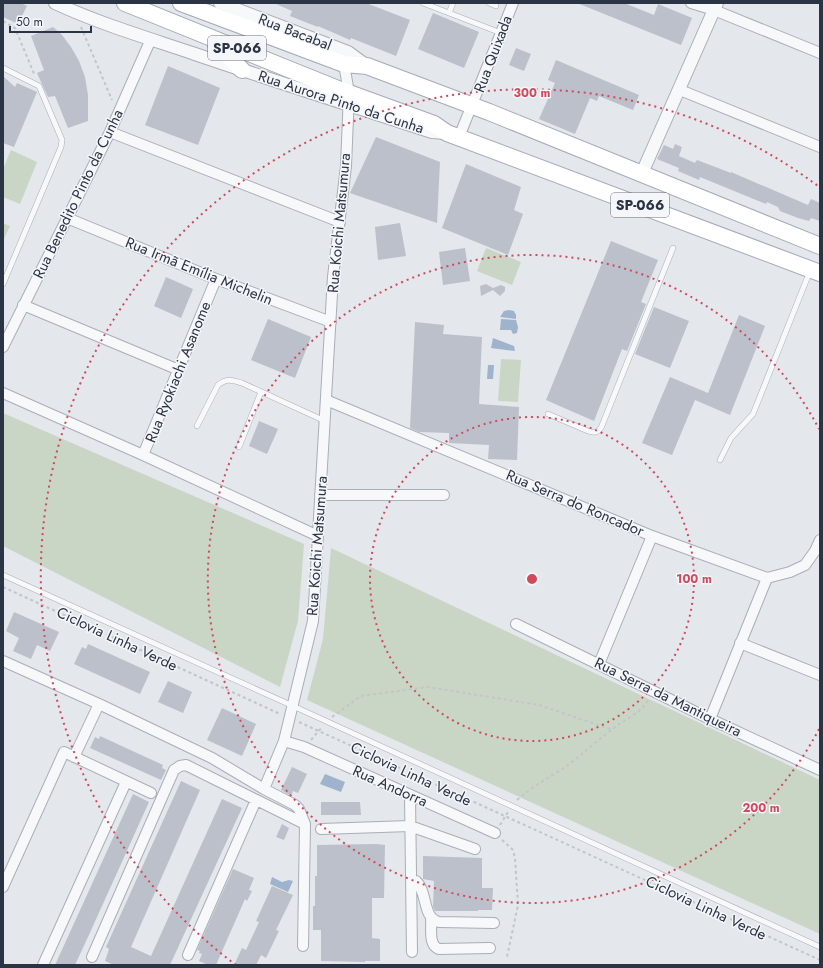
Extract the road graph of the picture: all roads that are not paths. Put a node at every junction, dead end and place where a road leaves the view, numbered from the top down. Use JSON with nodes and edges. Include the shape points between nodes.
{"nodes":[{"id":1,"x":55,"y":3,"type":"edge"},
{"id":2,"x":125,"y":3,"type":"edge"},
{"id":3,"x":181,"y":3,"type":"edge"},
{"id":4,"x":423,"y":3,"type":"edge"},
{"id":5,"x":453,"y":3,"type":"edge"},
{"id":6,"x":489,"y":3,"type":"edge"},
{"id":7,"x":513,"y":3,"type":"edge"},
{"id":8,"x":691,"y":3,"type":"edge"},
{"id":9,"x":224,"y":4,"type":"edge"},
{"id":10,"x":496,"y":6,"type":"dead end"},
{"id":11,"x":716,"y":7,"type":"edge"},
{"id":12,"x":449,"y":13,"type":"junction"},
{"id":13,"x":501,"y":34,"type":"junction"},
{"id":14,"x":210,"y":37,"type":"junction"},
{"id":15,"x":152,"y":39,"type":"junction"},
{"id":16,"x":820,"y":53,"type":"edge"},
{"id":17,"x":346,"y":58,"type":"junction"},
{"id":18,"x":3,"y":68,"type":"edge"},
{"id":19,"x":242,"y":70,"type":"junction"},
{"id":20,"x":680,"y":90,"type":"junction"},
{"id":21,"x":349,"y":103,"type":"junction"},
{"id":22,"x":472,"y":106,"type":"junction"},
{"id":23,"x":110,"y":132,"type":"junction"},
{"id":24,"x":453,"y":135,"type":"junction"},
{"id":25,"x":820,"y":147,"type":"edge"},
{"id":26,"x":642,"y":173,"type":"junction"},
{"id":27,"x":67,"y":218,"type":"junction"},
{"id":28,"x":340,"y":222,"type":"junction"},
{"id":29,"x":820,"y":246,"type":"edge"},
{"id":30,"x":673,"y":248,"type":"dead end"},
{"id":31,"x":815,"y":272,"type":"edge"},
{"id":32,"x":216,"y":279,"type":"junction"},
{"id":33,"x":3,"y":284,"type":"edge"},
{"id":34,"x":23,"y":305,"type":"junction"},
{"id":35,"x":331,"y":322,"type":"junction"},
{"id":36,"x":3,"y":347,"type":"edge"},
{"id":37,"x":179,"y":370,"type":"junction"},
{"id":38,"x":261,"y":392,"type":"junction"},
{"id":39,"x":3,"y":393,"type":"edge"},
{"id":40,"x":326,"y":400,"type":"junction"},
{"id":41,"x":548,"y":414,"type":"dead end"},
{"id":42,"x":325,"y":421,"type":"junction"},
{"id":43,"x":197,"y":426,"type":"dead end"},
{"id":44,"x":239,"y":447,"type":"dead end"},
{"id":45,"x":143,"y":455,"type":"junction"},
{"id":46,"x":720,"y":460,"type":"dead end"},
{"id":47,"x":320,"y":495,"type":"junction"},
{"id":48,"x":444,"y":495,"type":"dead end"},
{"id":49,"x":318,"y":536,"type":"junction"},
{"id":50,"x":652,"y":536,"type":"junction"},
{"id":51,"x":820,"y":540,"type":"edge"},
{"id":52,"x":818,"y":552,"type":"edge"},
{"id":53,"x":3,"y":575,"type":"edge"},
{"id":54,"x":767,"y":578,"type":"junction"},
{"id":55,"x":516,"y":624,"type":"dead end"},
{"id":56,"x":740,"y":643,"type":"junction"},
{"id":57,"x":3,"y":661,"type":"edge"},
{"id":58,"x":599,"y":664,"type":"junction"},
{"id":59,"x":820,"y":674,"type":"edge"},
{"id":60,"x":99,"y":704,"type":"junction"},
{"id":61,"x":293,"y":706,"type":"junction"},
{"id":62,"x":710,"y":719,"type":"junction"},
{"id":63,"x":284,"y":741,"type":"junction"},
{"id":64,"x":74,"y":757,"type":"junction"},
{"id":65,"x":820,"y":761,"type":"edge"},
{"id":66,"x":810,"y":765,"type":"junction"},
{"id":67,"x":820,"y":770,"type":"edge"},
{"id":68,"x":126,"y":782,"type":"junction"},
{"id":69,"x":264,"y":789,"type":"junction"},
{"id":70,"x":151,"y":793,"type":"dead end"},
{"id":71,"x":410,"y":796,"type":"junction"},
{"id":72,"x":256,"y":800,"type":"junction"},
{"id":73,"x":305,"y":824,"type":"junction"},
{"id":74,"x":410,"y":826,"type":"junction"},
{"id":75,"x":321,"y":829,"type":"dead end"},
{"id":76,"x":495,"y":833,"type":"road end"},
{"id":77,"x":475,"y":849,"type":"dead end"},
{"id":78,"x":411,"y":881,"type":"junction"},
{"id":79,"x":3,"y":887,"type":"edge"},
{"id":80,"x":431,"y":919,"type":"junction"},
{"id":81,"x":494,"y":923,"type":"dead end"},
{"id":82,"x":303,"y":946,"type":"dead end"},
{"id":83,"x":820,"y":947,"type":"edge"},
{"id":84,"x":490,"y":948,"type":"dead end"},
{"id":85,"x":412,"y":952,"type":"dead end"},
{"id":86,"x":188,"y":955,"type":"dead end"},
{"id":87,"x":92,"y":957,"type":"dead end"},
{"id":88,"x":43,"y":965,"type":"edge"}],
"edges":[{"from":1,"to":15,"type":"street","name":"Rua Aurora Pinto da Cunha"},
{"from":2,"to":14,"type":"main road","number":"SP-066"},
{"from":3,"to":17,"type":"main road","number":"SP-066"},
{"from":4,"to":12,"type":"lane"},
{"from":5,"to":12,"type":"lane"},
{"from":6,"to":10,"type":"lane"},
{"from":7,"to":13,"type":"street","name":"Rua Quixada"},
{"from":8,"to":11,"type":"street"},
{"from":9,"to":17,"type":"street","name":"Rua Bacabal"},
{"from":11,"to":16,"type":"street"},
{"from":11,"to":20,"type":"street"},
{"from":12,"to":13,"type":"lane"},
{"from":13,"to":22,"type":"street","name":"Rua Quixada"},
{"from":14,"to":19,"type":"main road"},
{"from":14,"to":21,"type":"main road","number":"SP-066"},
{"from":15,"to":19,"type":"street","name":"Rua Aurora Pinto da Cunha"},
{"from":15,"to":23,"type":"street","name":"Rua Benedito Pinto da Cunha"},
{"from":17,"to":21,"type":"street","name":"Rua Koichi Matsumura"},
{"from":17,"to":22,"type":"main road","number":"SP-066"},
{"from":18,"to":33,"type":"lane","via":[[39,86],[62,140]]},
{"from":19,"to":21,"type":"street","name":"Rua Aurora Pinto da Cunha"},
{"from":20,"to":25,"type":"street"},
{"from":20,"to":26,"type":"street"},
{"from":21,"to":24,"type":"main road","number":"SP-066","via":[[434,124]]},
{"from":21,"to":28,"type":"street","name":"Rua Koichi Matsumura"},
{"from":22,"to":24,"type":"street","name":"Rua Quixada"},
{"from":22,"to":26,"type":"main road","number":"SP-066"},
{"from":23,"to":27,"type":"street","name":"Rua Benedito Pinto da Cunha"},
{"from":23,"to":28,"type":"street"},
{"from":24,"to":31,"type":"main road","number":"SP-066"},
{"from":26,"to":29,"type":"main road","number":"SP-066"},
{"from":27,"to":32,"type":"street","name":"Rua Irmã Emília Michelin"},
{"from":27,"to":34,"type":"street","name":"Rua Benedito Pinto da Cunha"},
{"from":28,"to":35,"type":"street","name":"Rua Koichi Matsumura","via":[[333,277]]},
{"from":30,"to":41,"type":"lane","via":[[598,432],[588,431]]},
{"from":31,"to":46,"type":"lane","via":[[754,414],[731,438]]},
{"from":32,"to":35,"type":"street","name":"Rua Irmã Emília Michelin"},
{"from":32,"to":37,"type":"street","name":"Rua Ryokiachi Asanome"},
{"from":34,"to":36,"type":"street","name":"Rua Benedito Pinto da Cunha"},
{"from":34,"to":37,"type":"street"},
{"from":35,"to":40,"type":"street","name":"Rua Koichi Matsumura"},
{"from":37,"to":45,"type":"street","name":"Rua Ryokiachi Asanome"},
{"from":38,"to":42,"type":"lane"},
{"from":38,"to":43,"type":"lane","via":[[231,380],[224,381],[212,394]]},
{"from":38,"to":44,"type":"lane"},
{"from":39,"to":45,"type":"street","name":"Rua Ryokiachi Asanome"},
{"from":40,"to":42,"type":"street","name":"Rua Koichi Matsumura"},
{"from":40,"to":50,"type":"street","name":"Rua Serra do Roncador"},
{"from":42,"to":47,"type":"street","name":"Rua Koichi Matsumura"},
{"from":45,"to":49,"type":"street"},
{"from":47,"to":48,"type":"street"},
{"from":47,"to":49,"type":"street","name":"Rua Koichi Matsumura"},
{"from":49,"to":61,"type":"street","name":"Rua Koichi Matsumura","via":[[313,621]]},
{"from":50,"to":54,"type":"street","name":"Rua Serra do Roncador"},
{"from":50,"to":58,"type":"street"},
{"from":51,"to":52,"type":"street"},
{"from":52,"to":54,"type":"street","via":[[805,565]]},
{"from":53,"to":61,"type":"lane"},
{"from":54,"to":56,"type":"street"},
{"from":55,"to":58,"type":"street","name":"Rua Serra da Mantiqueira"},
{"from":56,"to":59,"type":"street"},
{"from":56,"to":62,"type":"street"},
{"from":57,"to":60,"type":"street"},
{"from":58,"to":62,"type":"street","name":"Rua Serra da Mantiqueira"},
{"from":60,"to":64,"type":"street"},
{"from":60,"to":69,"type":"street","via":[[212,758]]},
{"from":61,"to":63,"type":"street","name":"Rua Koichi Matsumura"},
{"from":61,"to":83,"type":"lane"},
{"from":62,"to":66,"type":"street","name":"Rua Serra da Mantiqueira"},
{"from":63,"to":69,"type":"street","name":"Rua Koichi Matsumura"},
{"from":63,"to":71,"type":"street","name":"Rua Andorra"},
{"from":64,"to":68,"type":"street"},
{"from":64,"to":79,"type":"street","via":[[64,752]]},
{"from":65,"to":66,"type":"street"},
{"from":66,"to":67,"type":"street","name":"Rua Serra da Mantiqueira"},
{"from":68,"to":70,"type":"street"},
{"from":68,"to":88,"type":"street"},
{"from":69,"to":73,"type":"street","via":[[295,805]]},
{"from":71,"to":74,"type":"street"},
{"from":71,"to":76,"type":"street","name":"Rua Andorra"},
{"from":72,"to":73,"type":"street"},
{"from":72,"to":86,"type":"street"},
{"from":72,"to":87,"type":"street","via":[[186,765],[174,770]]},
{"from":73,"to":82,"type":"street"},
{"from":74,"to":75,"type":"street"},
{"from":74,"to":77,"type":"street"},
{"from":74,"to":78,"type":"street"},
{"from":78,"to":80,"type":"street","via":[[416,881],[422,888]]},
{"from":78,"to":85,"type":"street"},
{"from":80,"to":81,"type":"street","via":[[439,922]]},
{"from":80,"to":84,"type":"street","via":[[432,942],[436,948]]}]}
